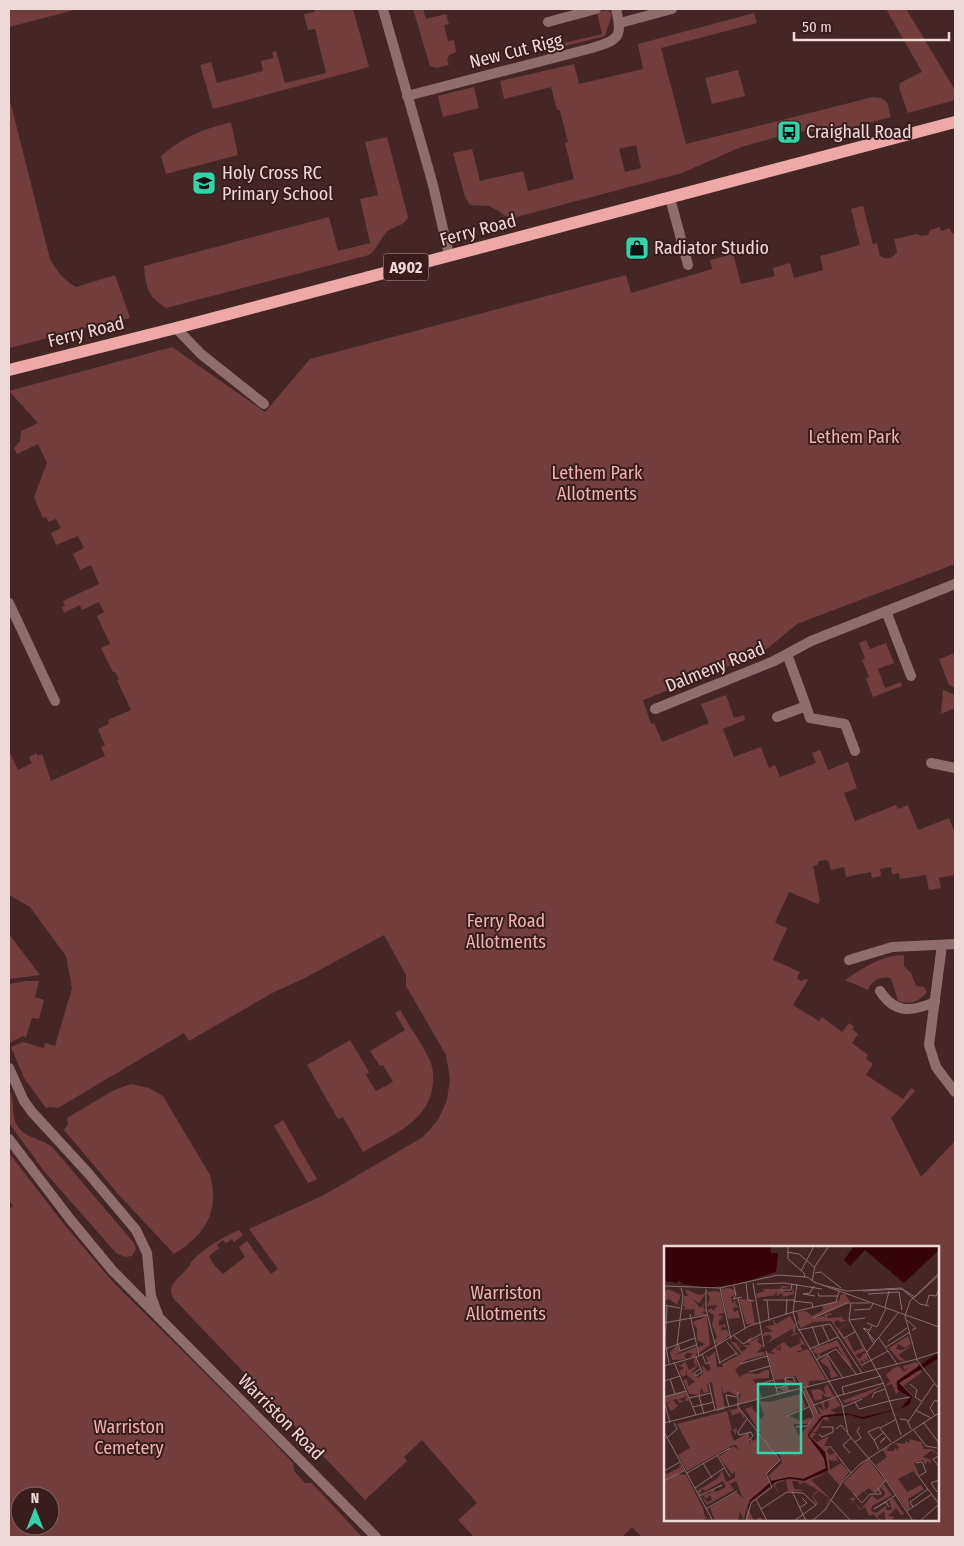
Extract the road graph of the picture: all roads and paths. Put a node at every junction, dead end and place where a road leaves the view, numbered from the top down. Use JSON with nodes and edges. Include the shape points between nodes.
{"nodes":[{"id":1,"x":382,"y":9,"type":"edge"},
{"id":2,"x":596,"y":9,"type":"edge"},
{"id":3,"x":616,"y":9,"type":"edge"},
{"id":4,"x":672,"y":9,"type":"edge"},
{"id":5,"x":548,"y":22,"type":"dead end"},
{"id":6,"x":620,"y":23,"type":"junction"},
{"id":7,"x":406,"y":96,"type":"junction"},
{"id":8,"x":955,"y":122,"type":"edge"},
{"id":9,"x":670,"y":198,"type":"junction"},
{"id":10,"x":449,"y":255,"type":"junction"},
{"id":11,"x":688,"y":265,"type":"dead end"},
{"id":12,"x":176,"y":328,"type":"junction"},
{"id":13,"x":9,"y":370,"type":"edge"},
{"id":14,"x":264,"y":404,"type":"dead end"},
{"id":15,"x":955,"y":584,"type":"edge"},
{"id":16,"x":9,"y":603,"type":"edge"},
{"id":17,"x":886,"y":612,"type":"junction"},
{"id":18,"x":787,"y":654,"type":"junction"},
{"id":19,"x":911,"y":676,"type":"dead end"},
{"id":20,"x":55,"y":701,"type":"dead end"},
{"id":21,"x":806,"y":706,"type":"junction"},
{"id":22,"x":655,"y":709,"type":"dead end"},
{"id":23,"x":777,"y":717,"type":"dead end"},
{"id":24,"x":855,"y":751,"type":"dead end"},
{"id":25,"x":931,"y":763,"type":"dead end"},
{"id":26,"x":955,"y":768,"type":"edge"},
{"id":27,"x":955,"y":944,"type":"edge"},
{"id":28,"x":942,"y":945,"type":"junction"},
{"id":29,"x":849,"y":960,"type":"dead end"},
{"id":30,"x":880,"y":991,"type":"dead end"},
{"id":31,"x":935,"y":1002,"type":"junction"},
{"id":32,"x":9,"y":1068,"type":"edge"},
{"id":33,"x":955,"y":1092,"type":"edge"},
{"id":34,"x":9,"y":1139,"type":"edge"},
{"id":35,"x":162,"y":1321,"type":"junction"},
{"id":36,"x":376,"y":1537,"type":"edge"}],
"edges":[{"from":1,"to":7,"type":"street"},
{"from":2,"to":5,"type":"street","name":"New Cut Rigg"},
{"from":3,"to":6,"type":"street"},
{"from":4,"to":6,"type":"street"},
{"from":6,"to":7,"type":"street","name":"New Cut Rigg","via":[[617,37],[603,45]]},
{"from":7,"to":10,"type":"street","via":[[433,185]]},
{"from":8,"to":9,"type":"main road","name":"Ferry Road","number":"A902"},
{"from":9,"to":10,"type":"main road","name":"Ferry Road","number":"A902"},
{"from":9,"to":11,"type":"street"},
{"from":10,"to":12,"type":"main road","name":"Ferry Road","number":"A902"},
{"from":12,"to":13,"type":"main road","name":"Ferry Road","number":"A902"},
{"from":12,"to":14,"type":"street","via":[[201,354]]},
{"from":15,"to":17,"type":"street","name":"Dalmeny Road"},
{"from":16,"to":20,"type":"street"},
{"from":17,"to":18,"type":"street","name":"Dalmeny Road","via":[[811,641]]},
{"from":17,"to":19,"type":"street"},
{"from":18,"to":21,"type":"street","name":"Dalmeny Road"},
{"from":18,"to":22,"type":"street","name":"Dalmeny Road"},
{"from":21,"to":23,"type":"street"},
{"from":21,"to":24,"type":"street","name":"Dalmeny Road","via":[[810,718],[845,724]]},
{"from":25,"to":26,"type":"street"},
{"from":27,"to":28,"type":"street"},
{"from":28,"to":29,"type":"street","via":[[892,947]]},
{"from":28,"to":31,"type":"street"},
{"from":30,"to":31,"type":"street","via":[[891,1005],[898,1008],[914,1009]]},
{"from":31,"to":33,"type":"street","via":[[930,1051],[938,1072]]},
{"from":32,"to":35,"type":"street","name":"Warriston Road","via":[[32,1112],[88,1173],[139,1236],[148,1258],[153,1301]]},
{"from":34,"to":35,"type":"street","name":"Warriston Road","via":[[108,1265]]},
{"from":35,"to":36,"type":"street","name":"Warriston Road"}]}
